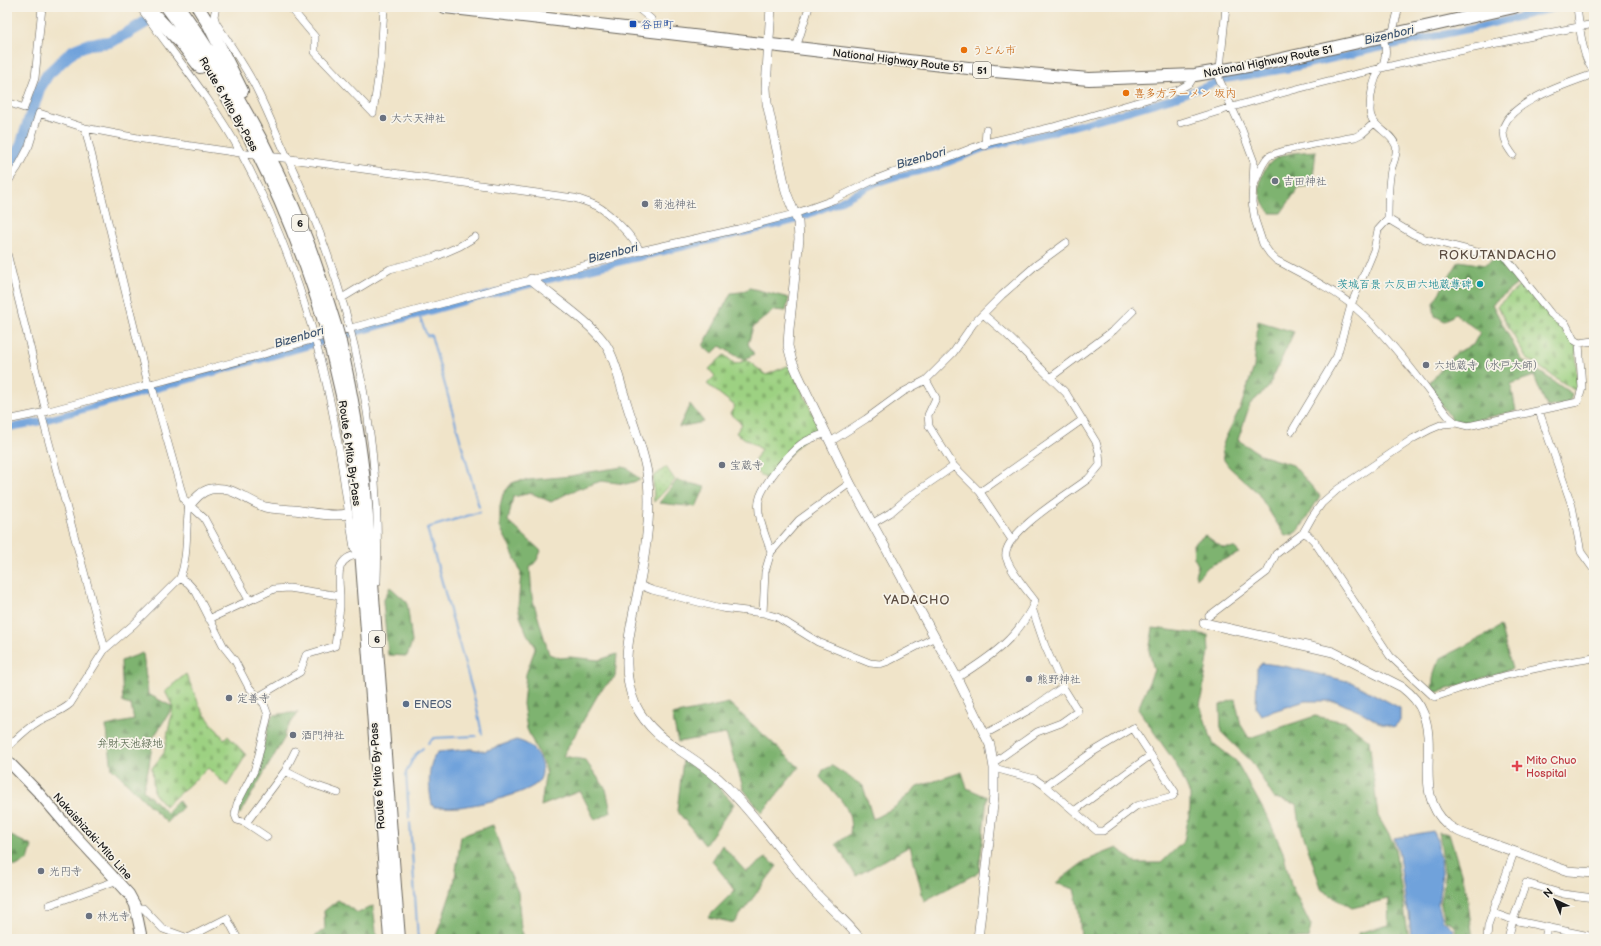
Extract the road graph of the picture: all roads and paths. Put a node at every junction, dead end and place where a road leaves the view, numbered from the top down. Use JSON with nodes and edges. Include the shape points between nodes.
{"nodes":[{"id":1,"x":42,"y":7,"type":"edge"},
{"id":2,"x":140,"y":7,"type":"edge"},
{"id":3,"x":147,"y":7,"type":"edge"},
{"id":4,"x":167,"y":7,"type":"edge"},
{"id":5,"x":179,"y":7,"type":"edge"},
{"id":6,"x":216,"y":7,"type":"edge"},
{"id":7,"x":290,"y":7,"type":"edge"},
{"id":8,"x":384,"y":7,"type":"edge"},
{"id":9,"x":445,"y":7,"type":"edge"},
{"id":10,"x":639,"y":7,"type":"edge"},
{"id":11,"x":771,"y":7,"type":"edge"},
{"id":12,"x":809,"y":7,"type":"edge"},
{"id":13,"x":1226,"y":7,"type":"edge"},
{"id":14,"x":1399,"y":7,"type":"edge"},
{"id":15,"x":1514,"y":7,"type":"edge"},
{"id":16,"x":1577,"y":7,"type":"edge"},
{"id":17,"x":202,"y":10,"type":"edge"},
{"id":18,"x":1594,"y":24,"type":"edge"},
{"id":19,"x":1580,"y":27,"type":"junction"},
{"id":20,"x":656,"y":32,"type":"junction"},
{"id":21,"x":1387,"y":42,"type":"junction"},
{"id":22,"x":768,"y":45,"type":"junction"},
{"id":23,"x":796,"y":48,"type":"junction"},
{"id":24,"x":1380,"y":69,"type":"junction"},
{"id":25,"x":1594,"y":70,"type":"edge"},
{"id":26,"x":1220,"y":71,"type":"junction"},
{"id":27,"x":1195,"y":75,"type":"junction"},
{"id":28,"x":7,"y":102,"type":"edge"},
{"id":29,"x":1232,"y":106,"type":"junction"},
{"id":30,"x":252,"y":122,"type":"junction"},
{"id":31,"x":1181,"y":123,"type":"dead end"},
{"id":32,"x":1374,"y":123,"type":"junction"},
{"id":33,"x":85,"y":128,"type":"junction"},
{"id":34,"x":986,"y":130,"type":"dead end"},
{"id":35,"x":985,"y":145,"type":"junction"},
{"id":36,"x":254,"y":149,"type":"junction"},
{"id":37,"x":241,"y":153,"type":"junction"},
{"id":38,"x":1513,"y":155,"type":"dead end"},
{"id":39,"x":276,"y":158,"type":"dead end"},
{"id":40,"x":288,"y":159,"type":"junction"},
{"id":41,"x":7,"y":183,"type":"edge"},
{"id":42,"x":1252,"y":187,"type":"junction"},
{"id":43,"x":796,"y":218,"type":"junction"},
{"id":44,"x":1388,"y":219,"type":"junction"},
{"id":45,"x":475,"y":237,"type":"dead end"},
{"id":46,"x":1066,"y":242,"type":"dead end"},
{"id":47,"x":640,"y":251,"type":"junction"},
{"id":48,"x":7,"y":253,"type":"edge"},
{"id":49,"x":535,"y":283,"type":"junction"},
{"id":50,"x":342,"y":298,"type":"junction"},
{"id":51,"x":1351,"y":305,"type":"junction"},
{"id":52,"x":1133,"y":311,"type":"dead end"},
{"id":53,"x":983,"y":314,"type":"junction"},
{"id":54,"x":331,"y":330,"type":"junction"},
{"id":55,"x":352,"y":332,"type":"junction"},
{"id":56,"x":1594,"y":341,"type":"edge"},
{"id":57,"x":315,"y":343,"type":"junction"},
{"id":58,"x":335,"y":343,"type":"junction"},
{"id":59,"x":1579,"y":343,"type":"junction"},
{"id":60,"x":1051,"y":377,"type":"junction"},
{"id":61,"x":926,"y":380,"type":"junction"},
{"id":62,"x":151,"y":386,"type":"junction"},
{"id":63,"x":1539,"y":412,"type":"junction"},
{"id":64,"x":43,"y":416,"type":"junction"},
{"id":65,"x":7,"y":420,"type":"edge"},
{"id":66,"x":1082,"y":420,"type":"junction"},
{"id":67,"x":1456,"y":423,"type":"junction"},
{"id":68,"x":1292,"y":431,"type":"dead end"},
{"id":69,"x":829,"y":438,"type":"junction"},
{"id":70,"x":954,"y":466,"type":"junction"},
{"id":71,"x":850,"y":482,"type":"junction"},
{"id":72,"x":980,"y":492,"type":"junction"},
{"id":73,"x":189,"y":506,"type":"junction"},
{"id":74,"x":348,"y":514,"type":"junction"},
{"id":75,"x":873,"y":523,"type":"junction"},
{"id":76,"x":1303,"y":533,"type":"junction"},
{"id":77,"x":1012,"y":540,"type":"junction"},
{"id":78,"x":771,"y":552,"type":"junction"},
{"id":79,"x":360,"y":554,"type":"junction"},
{"id":80,"x":1594,"y":570,"type":"edge"},
{"id":81,"x":180,"y":578,"type":"junction"},
{"id":82,"x":639,"y":584,"type":"junction"},
{"id":83,"x":340,"y":596,"type":"junction"},
{"id":84,"x":249,"y":600,"type":"junction"},
{"id":85,"x":1032,"y":608,"type":"junction"},
{"id":86,"x":763,"y":613,"type":"junction"},
{"id":87,"x":375,"y":617,"type":"junction"},
{"id":88,"x":209,"y":619,"type":"junction"},
{"id":89,"x":1207,"y":620,"type":"joint"},
{"id":90,"x":935,"y":637,"type":"junction"},
{"id":91,"x":105,"y":649,"type":"junction"},
{"id":92,"x":1594,"y":658,"type":"edge"},
{"id":93,"x":958,"y":678,"type":"junction"},
{"id":94,"x":1063,"y":688,"type":"junction"},
{"id":95,"x":258,"y":697,"type":"junction"},
{"id":96,"x":984,"y":734,"type":"junction"},
{"id":97,"x":7,"y":748,"type":"edge"},
{"id":98,"x":296,"y":751,"type":"dead end"},
{"id":99,"x":1151,"y":755,"type":"junction"},
{"id":100,"x":7,"y":760,"type":"edge"},
{"id":101,"x":994,"y":766,"type":"junction"},
{"id":102,"x":285,"y":771,"type":"junction"},
{"id":103,"x":1045,"y":786,"type":"junction"},
{"id":104,"x":338,"y":794,"type":"dead end"},
{"id":105,"x":1074,"y":811,"type":"junction"},
{"id":106,"x":246,"y":823,"type":"junction"},
{"id":107,"x":267,"y":837,"type":"dead end"},
{"id":108,"x":1514,"y":852,"type":"junction"},
{"id":109,"x":1594,"y":873,"type":"edge"},
{"id":110,"x":118,"y":880,"type":"junction"},
{"id":111,"x":1594,"y":898,"type":"edge"},
{"id":112,"x":49,"y":905,"type":"dead end"},
{"id":113,"x":136,"y":908,"type":"junction"},
{"id":114,"x":1492,"y":913,"type":"junction"},
{"id":115,"x":1513,"y":920,"type":"junction"},
{"id":116,"x":1547,"y":928,"type":"junction"},
{"id":117,"x":1581,"y":937,"type":"edge"},
{"id":118,"x":1594,"y":937,"type":"edge"},
{"id":119,"x":142,"y":939,"type":"edge"},
{"id":120,"x":238,"y":939,"type":"edge"},
{"id":121,"x":390,"y":939,"type":"edge"},
{"id":122,"x":399,"y":939,"type":"edge"},
{"id":123,"x":860,"y":939,"type":"edge"},
{"id":124,"x":978,"y":939,"type":"edge"},
{"id":125,"x":1487,"y":939,"type":"edge"},
{"id":126,"x":1508,"y":939,"type":"edge"},
{"id":127,"x":1544,"y":939,"type":"edge"}],
"edges":[{"from":1,"to":28,"type":"street","via":[[35,78],[24,108]]},
{"from":2,"to":37,"type":"street","via":[[215,110]]},
{"from":3,"to":36,"type":"highway","via":[[205,73]]},
{"from":4,"to":36,"type":"highway","name":"Route 6 Mito By-Pass","number":"6","via":[[210,69],[236,112]]},
{"from":5,"to":30,"type":"highway","name":"Route 6 Mito By-Pass","number":"6","via":[[218,64]]},
{"from":6,"to":40,"type":"street","via":[[216,23],[252,82]]},
{"from":7,"to":8,"type":"street","via":[[314,37],[315,52],[373,113],[381,58]]},
{"from":9,"to":20,"type":"highway","name":"National Highway Route 51","number":"51"},
{"from":10,"to":20,"type":"street","via":[[651,19]]},
{"from":11,"to":22,"type":"street"},
{"from":12,"to":23,"type":"street"},
{"from":13,"to":26,"type":"street"},
{"from":14,"to":21,"type":"street"},
{"from":15,"to":21,"type":"highway","name":"National Highway Route 51","number":"51"},
{"from":16,"to":19,"type":"street"},
{"from":17,"to":30,"type":"highway","via":[[247,100]]},
{"from":18,"to":19,"type":"street"},
{"from":19,"to":24,"type":"street"},
{"from":19,"to":25,"type":"street","via":[[1587,59]]},
{"from":20,"to":22,"type":"highway","name":"National Highway Route 51","number":"51"},
{"from":21,"to":24,"type":"street"},
{"from":21,"to":26,"type":"highway","name":"National Highway Route 51","number":"51"},
{"from":22,"to":23,"type":"highway","name":"National Highway Route 51","number":"51"},
{"from":22,"to":43,"type":"street","via":[[767,103],[786,192]]},
{"from":23,"to":27,"type":"highway","name":"National Highway Route 51","number":"51","via":[[1035,76],[1089,79]]},
{"from":24,"to":29,"type":"street"},
{"from":24,"to":32,"type":"street","via":[[1371,98],[1370,112]]},
{"from":25,"to":38,"type":"street","via":[[1591,76],[1553,90],[1518,108],[1503,128],[1503,138]]},
{"from":26,"to":27,"type":"highway","name":"National Highway Route 51","number":"51"},
{"from":26,"to":29,"type":"street","via":[[1219,79]]},
{"from":27,"to":35,"type":"street","via":[[1190,83],[1178,90]]},
{"from":29,"to":31,"type":"street"},
{"from":29,"to":42,"type":"street","via":[[1254,162]]},
{"from":30,"to":54,"type":"highway","name":"Route 6 Mito By-Pass","number":"6","via":[[302,229],[318,272]]},
{"from":32,"to":42,"type":"street","via":[[1363,133],[1355,136],[1270,156]]},
{"from":32,"to":44,"type":"street","via":[[1394,142],[1397,151],[1388,196]]},
{"from":33,"to":37,"type":"street"},
{"from":33,"to":41,"type":"street","via":[[39,114],[29,146]]},
{"from":33,"to":62,"type":"street"},
{"from":34,"to":35,"type":"street"},
{"from":35,"to":43,"type":"street","via":[[892,173]]},
{"from":36,"to":37,"type":"street"},
{"from":36,"to":54,"type":"highway","name":"Route 6 Mito By-Pass","number":"6","via":[[298,243]]},
{"from":37,"to":57,"type":"street","via":[[276,227]]},
{"from":39,"to":40,"type":"street"},
{"from":40,"to":47,"type":"street","via":[[574,198],[605,212]]},
{"from":40,"to":50,"type":"street","via":[[324,243]]},
{"from":42,"to":51,"type":"street","via":[[1255,220],[1263,244],[1270,254]]},
{"from":43,"to":47,"type":"street"},
{"from":43,"to":69,"type":"street","via":[[799,239],[788,346],[798,377]]},
{"from":44,"to":51,"type":"street","via":[[1378,230],[1374,250]]},
{"from":44,"to":59,"type":"street","via":[[1431,241],[1476,252],[1501,254],[1551,314],[1566,324],[1574,340]]},
{"from":45,"to":50,"type":"street","via":[[435,257],[390,269]]},
{"from":46,"to":53,"type":"street","via":[[1036,265]]},
{"from":47,"to":49,"type":"street"},
{"from":48,"to":64,"type":"street"},
{"from":49,"to":55,"type":"street"},
{"from":49,"to":82,"type":"street","via":[[591,328],[606,345],[614,364],[647,476],[648,524]]},
{"from":50,"to":55,"type":"street"},
{"from":51,"to":67,"type":"street","via":[[1382,334]]},
{"from":51,"to":68,"type":"street","via":[[1337,356]]},
{"from":52,"to":60,"type":"street","via":[[1087,352]]},
{"from":53,"to":60,"type":"street"},
{"from":53,"to":61,"type":"street","via":[[953,354]]},
{"from":54,"to":58,"type":"highway","name":"Route 6 Mito By-Pass","number":"6","bridge":true},
{"from":55,"to":57,"type":"street"},
{"from":55,"to":87,"type":"street","via":[[365,397],[375,472],[378,560]]},
{"from":56,"to":59,"type":"street"},
{"from":57,"to":62,"type":"street","via":[[261,355]]},
{"from":57,"to":74,"type":"street","via":[[335,427]]},
{"from":58,"to":79,"type":"highway","name":"Route 6 Mito By-Pass","number":"6","via":[[352,456]]},
{"from":58,"to":87,"type":"highway","name":"Route 6 Mito By-Pass","number":"6","via":[[351,390],[361,450]]},
{"from":59,"to":63,"type":"street","via":[[1582,388],[1578,402]]},
{"from":60,"to":66,"type":"street","via":[[1066,393]]},
{"from":61,"to":69,"type":"street"},
{"from":61,"to":70,"type":"street","via":[[936,398],[927,420]]},
{"from":62,"to":64,"type":"street"},
{"from":62,"to":73,"type":"street","via":[[184,500]]},
{"from":63,"to":67,"type":"street","via":[[1468,426]]},
{"from":63,"to":80,"type":"street","via":[[1572,506],[1581,552]]},
{"from":64,"to":65,"type":"street"},
{"from":64,"to":91,"type":"street"},
{"from":66,"to":72,"type":"street"},
{"from":66,"to":77,"type":"street","via":[[1096,442],[1100,465],[1087,479],[1032,520]]},
{"from":67,"to":76,"type":"street","via":[[1437,426],[1414,438],[1338,489],[1322,503]]},
{"from":69,"to":71,"type":"street"},
{"from":69,"to":78,"type":"street","via":[[813,438],[801,444],[764,487],[758,501]]},
{"from":70,"to":72,"type":"street"},
{"from":70,"to":75,"type":"street"},
{"from":71,"to":75,"type":"street"},
{"from":71,"to":78,"type":"street","via":[[799,520]]},
{"from":72,"to":77,"type":"street"},
{"from":73,"to":74,"type":"street","via":[[204,492],[224,489],[268,507],[327,515]]},
{"from":73,"to":81,"type":"street","via":[[187,542]]},
{"from":73,"to":84,"type":"street","via":[[204,518]]},
{"from":74,"to":79,"type":"street","via":[[354,548]]},
{"from":75,"to":90,"type":"street"},
{"from":76,"to":89,"type":"street","via":[[1276,554],[1267,572]]},
{"from":76,"to":92,"type":"street","via":[[1317,546],[1390,656],[1435,697],[1462,687],[1539,667]]},
{"from":77,"to":85,"type":"street","via":[[1006,550],[1006,557],[1035,601]]},
{"from":78,"to":86,"type":"street","via":[[765,572]]},
{"from":79,"to":83,"type":"street","via":[[346,559],[338,570]]},
{"from":79,"to":121,"type":"highway","name":"Route 6 Mito By-Pass","number":"6"},
{"from":81,"to":88,"type":"street","via":[[193,588]]},
{"from":81,"to":91,"type":"street"},
{"from":82,"to":86,"type":"street","via":[[652,590],[721,608]]},
{"from":82,"to":123,"type":"street","via":[[627,664],[631,693],[645,721],[661,738],[704,766],[723,783],[816,892]]},
{"from":83,"to":84,"type":"street","via":[[283,588],[274,589]]},
{"from":83,"to":95,"type":"street","via":[[335,646],[306,655],[300,672]]},
{"from":84,"to":88,"type":"street"},
{"from":85,"to":93,"type":"street","via":[[1010,640]]},
{"from":85,"to":94,"type":"street"},
{"from":86,"to":90,"type":"street","via":[[777,617],[818,642],[875,664],[894,659]]},
{"from":87,"to":122,"type":"highway","name":"Route 6 Mito By-Pass","number":"6"},
{"from":88,"to":95,"type":"street","via":[[224,647],[236,661],[248,686]]},
{"from":89,"to":108,"type":"street","via":[[1333,652],[1402,687],[1418,703],[1426,722],[1428,790],[1433,806],[1448,825],[1456,830]]},
{"from":90,"to":93,"type":"street"},
{"from":91,"to":97,"type":"street","via":[[70,704],[29,727]]},
{"from":93,"to":96,"type":"street"},
{"from":94,"to":96,"type":"street"},
{"from":94,"to":101,"type":"street","via":[[1078,711],[1061,723],[1037,732]]},
{"from":95,"to":106,"type":"street","via":[[268,715],[254,772],[237,804],[235,815],[237,820]]},
{"from":96,"to":101,"type":"street","via":[[990,745]]},
{"from":98,"to":102,"type":"street"},
{"from":99,"to":103,"type":"street","via":[[1133,728]]},
{"from":99,"to":105,"type":"street"},
{"from":99,"to":105,"type":"street","via":[[1175,792],[1174,796],[1136,806],[1103,831],[1097,831]]},
{"from":100,"to":110,"type":"main road","name":"Nakaishizaki-Mito Line"},
{"from":101,"to":103,"type":"street","via":[[1035,779]]},
{"from":101,"to":124,"type":"street","via":[[994,796]]},
{"from":102,"to":104,"type":"street"},
{"from":102,"to":106,"type":"street"},
{"from":103,"to":105,"type":"street"},
{"from":106,"to":107,"type":"street"},
{"from":108,"to":109,"type":"street","via":[[1568,871]]},
{"from":108,"to":114,"type":"street"},
{"from":110,"to":112,"type":"street"},
{"from":110,"to":113,"type":"main road","name":"Nakaishizaki-Mito Line"},
{"from":111,"to":115,"type":"street","via":[[1563,894],[1526,883]]},
{"from":113,"to":119,"type":"main road","name":"Nakaishizaki-Mito Line"},
{"from":113,"to":120,"type":"street","via":[[144,908],[163,929],[188,938],[227,918]]},
{"from":114,"to":115,"type":"street"},
{"from":114,"to":125,"type":"street"},
{"from":115,"to":116,"type":"street"},
{"from":115,"to":126,"type":"street"},
{"from":116,"to":117,"type":"street"},
{"from":116,"to":127,"type":"street"},
{"from":117,"to":118,"type":"street"}]}
